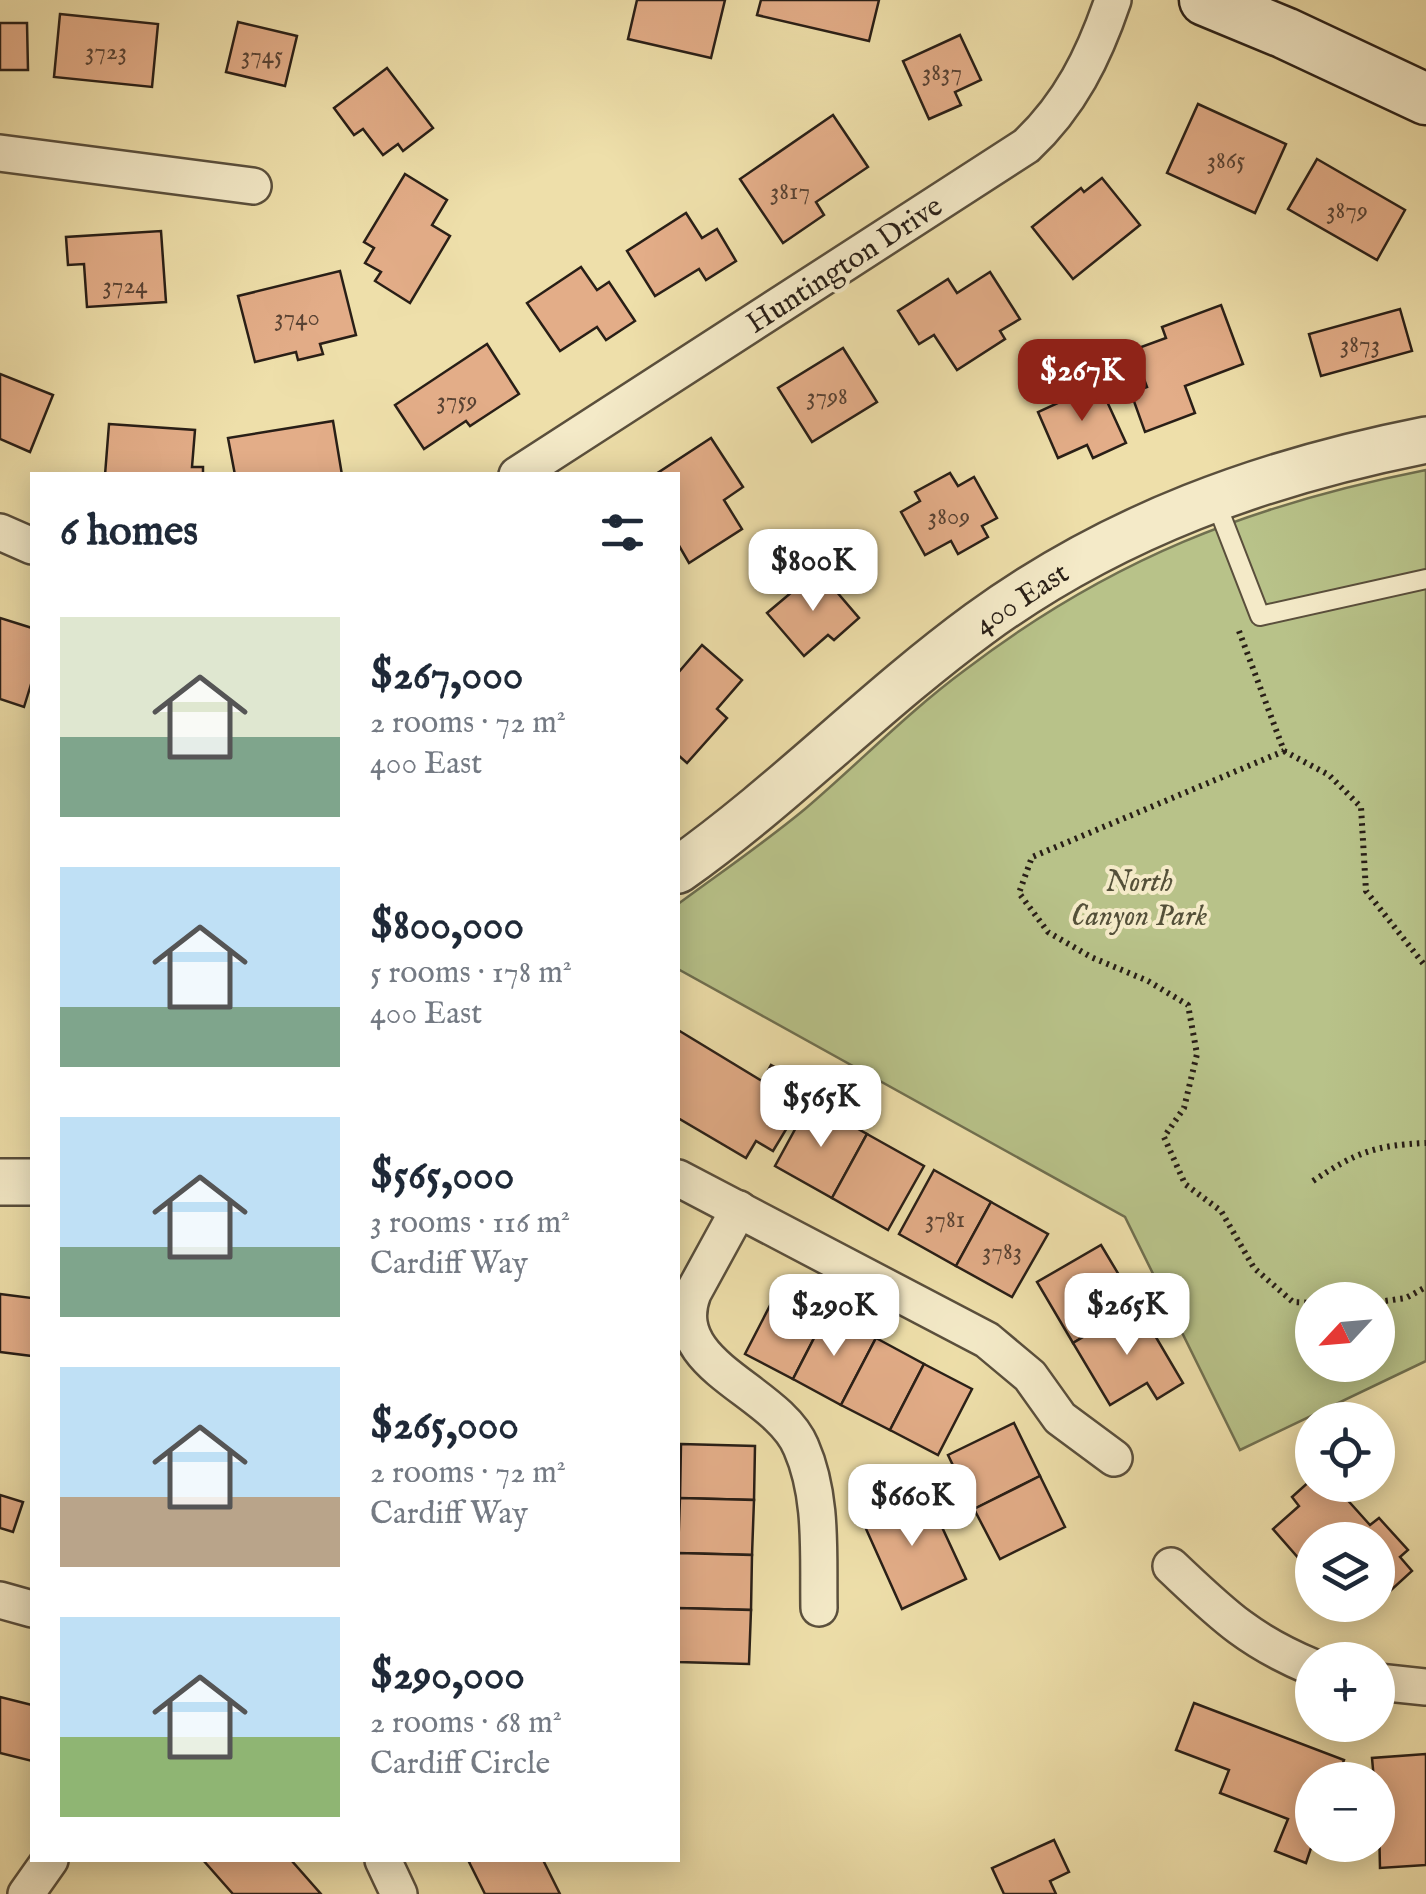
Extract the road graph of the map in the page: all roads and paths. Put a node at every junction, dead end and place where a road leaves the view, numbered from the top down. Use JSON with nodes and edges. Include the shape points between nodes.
{"nodes":[{"id":1,"x":1113,"y":0,"type":"edge"},
{"id":2,"x":1205,"y":0,"type":"edge"},
{"id":3,"x":1426,"y":99,"type":"edge"},
{"id":4,"x":0,"y":153,"type":"edge"},
{"id":5,"x":253,"y":186,"type":"dead end"},
{"id":6,"x":1426,"y":440,"type":"edge"},
{"id":7,"x":522,"y":472,"type":"edge"},
{"id":8,"x":1214,"y":496,"type":"junction"},
{"id":9,"x":0,"y":532,"type":"edge"},
{"id":10,"x":30,"y":545,"type":"edge"},
{"id":11,"x":1426,"y":579,"type":"edge"},
{"id":12,"x":1236,"y":625,"type":"dead end"},
{"id":13,"x":1284,"y":752,"type":"junction"},
{"id":14,"x":680,"y":868,"type":"edge"},
{"id":15,"x":1426,"y":967,"type":"edge"},
{"id":16,"x":1426,"y":1143,"type":"edge"},
{"id":17,"x":680,"y":1179,"type":"edge"},
{"id":18,"x":1313,"y":1181,"type":"dead end"},
{"id":19,"x":0,"y":1182,"type":"edge"},
{"id":20,"x":30,"y":1182,"type":"edge"},
{"id":21,"x":738,"y":1209,"type":"junction"},
{"id":22,"x":1426,"y":1287,"type":"edge"},
{"id":23,"x":1395,"y":1300,"type":"edge"},
{"id":24,"x":1295,"y":1302,"type":"edge"},
{"id":25,"x":1114,"y":1458,"type":"dead end"},
{"id":26,"x":1171,"y":1566,"type":"dead end"},
{"id":27,"x":0,"y":1600,"type":"edge"},
{"id":28,"x":30,"y":1608,"type":"edge"},
{"id":29,"x":820,"y":1608,"type":"dead end"},
{"id":30,"x":1295,"y":1659,"type":"edge"},
{"id":31,"x":1395,"y":1683,"type":"edge"},
{"id":32,"x":1426,"y":1686,"type":"edge"},
{"id":33,"x":49,"y":1862,"type":"edge"},
{"id":34,"x":384,"y":1862,"type":"edge"},
{"id":35,"x":26,"y":1894,"type":"edge"},
{"id":36,"x":399,"y":1894,"type":"edge"}],
"edges":[{"from":1,"to":7,"type":"street","name":"Huntington Drive","via":[[1069,99],[1026,146]]},
{"from":2,"to":3,"type":"main road"},
{"from":4,"to":5,"type":"street"},
{"from":6,"to":8,"type":"street","name":"400 East"},
{"from":8,"to":11,"type":"lane","via":[[1260,616]]},
{"from":8,"to":14,"type":"street","name":"400 East","via":[[1111,543],[981,622]]},
{"from":9,"to":10,"type":"street"},
{"from":12,"to":13,"type":"path"},
{"from":13,"to":15,"type":"path","via":[[1329,775],[1361,807],[1366,891]]},
{"from":13,"to":24,"type":"path","via":[[1032,857],[1020,893],[1048,932],[1188,1004],[1197,1054],[1184,1108],[1164,1137],[1185,1184],[1221,1211],[1254,1268]]},
{"from":16,"to":18,"type":"path","via":[[1352,1155]]},
{"from":17,"to":21,"type":"street"},
{"from":19,"to":20,"type":"street"},
{"from":21,"to":25,"type":"street","via":[[987,1340],[1030,1376],[1060,1418]]},
{"from":21,"to":29,"type":"street","via":[[693,1293],[690,1328],[703,1354],[778,1412],[801,1447],[818,1514]]},
{"from":22,"to":23,"type":"path"},
{"from":26,"to":30,"type":"street","via":[[1237,1628]]},
{"from":27,"to":28,"type":"street"},
{"from":31,"to":32,"type":"street"},
{"from":33,"to":35,"type":"street"},
{"from":34,"to":36,"type":"street"}]}
